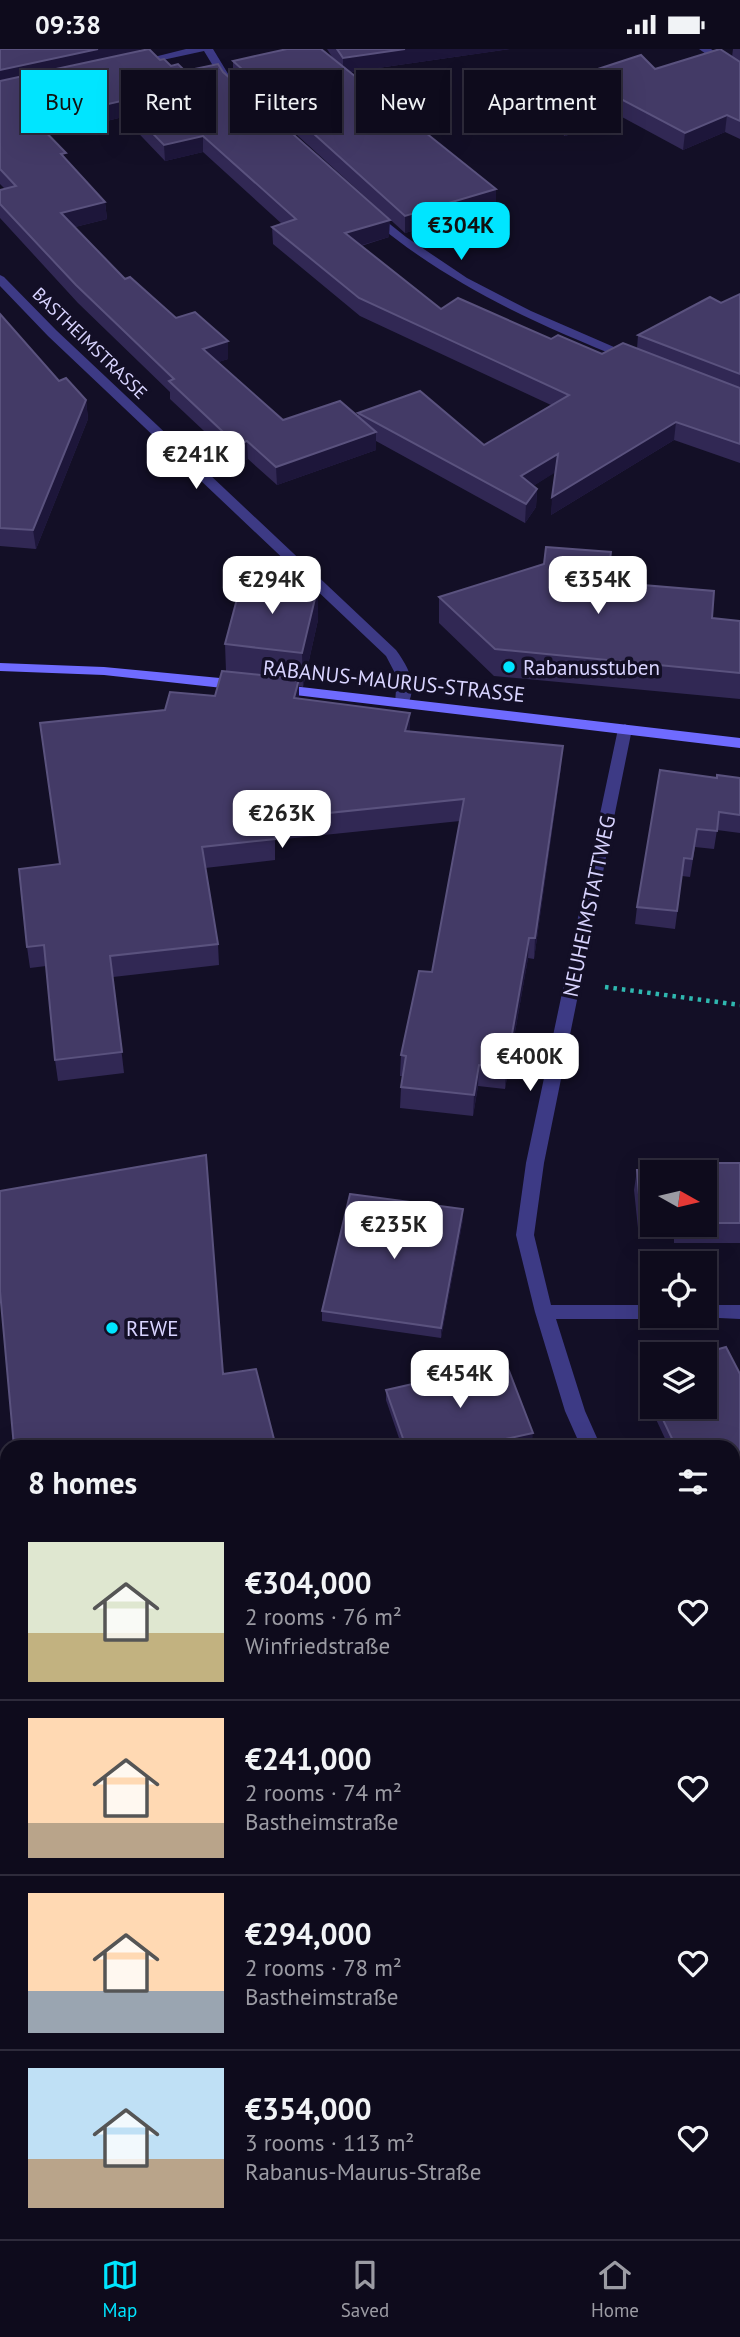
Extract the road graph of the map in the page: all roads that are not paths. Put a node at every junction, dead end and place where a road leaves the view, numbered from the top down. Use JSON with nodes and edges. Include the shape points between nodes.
{"nodes":[{"id":1,"x":200,"y":49,"type":"edge"},
{"id":2,"x":208,"y":49,"type":"edge"},
{"id":3,"x":704,"y":49,"type":"edge"},
{"id":4,"x":123,"y":66,"type":"edge"},
{"id":5,"x":740,"y":75,"type":"edge"},
{"id":6,"x":230,"y":85,"type":"edge"},
{"id":7,"x":364,"y":207,"type":"edge"},
{"id":8,"x":0,"y":279,"type":"edge"},
{"id":9,"x":639,"y":360,"type":"edge"},
{"id":10,"x":0,"y":667,"type":"edge"},
{"id":11,"x":402,"y":703,"type":"junction"},
{"id":12,"x":625,"y":729,"type":"junction"},
{"id":13,"x":740,"y":743,"type":"edge"},
{"id":14,"x":544,"y":1312,"type":"junction"},
{"id":15,"x":640,"y":1312,"type":"edge"},
{"id":16,"x":717,"y":1312,"type":"edge"},
{"id":17,"x":740,"y":1312,"type":"edge"},
{"id":18,"x":588,"y":1440,"type":"edge"}],
"edges":[{"from":1,"to":4,"type":"street"},
{"from":2,"to":6,"type":"street"},
{"from":3,"to":5,"type":"street"},
{"from":7,"to":9,"type":"street","via":[[417,253],[476,291]]},
{"from":8,"to":11,"type":"street","name":"BASTHEIMSTRASSE","via":[[391,653],[406,685]]},
{"from":10,"to":11,"type":"main road","name":"RABANUS-MAURUS-STRASSE","via":[[104,671]]},
{"from":11,"to":12,"type":"main road","name":"RABANUS-MAURUS-STRASSE"},
{"from":12,"to":13,"type":"main road","name":"RABANUS-MAURUS-STRASSE"},
{"from":12,"to":14,"type":"street","name":"NEUHEIMSTATTWEG","via":[[535,1164],[525,1235]]},
{"from":14,"to":15,"type":"street"},
{"from":14,"to":18,"type":"street","name":"NEUHEIMSTATTWEG"},
{"from":16,"to":17,"type":"street"}]}
